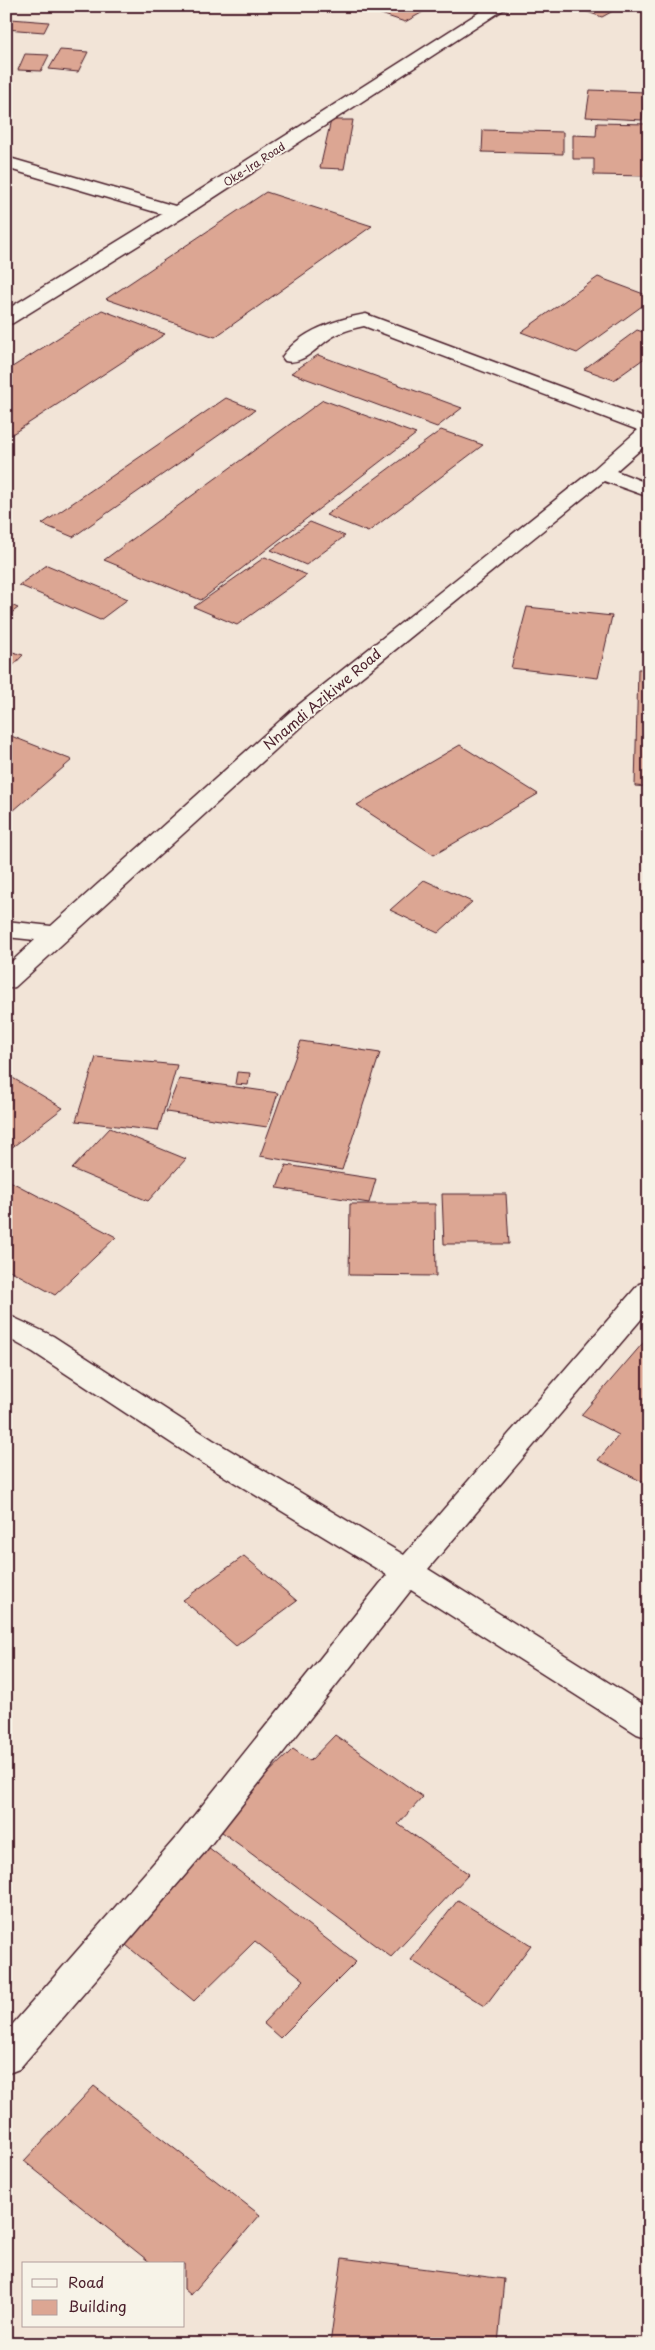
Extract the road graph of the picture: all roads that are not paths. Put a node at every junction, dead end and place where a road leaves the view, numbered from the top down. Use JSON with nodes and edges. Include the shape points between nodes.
{"nodes":[{"id":1,"x":501,"y":6,"type":"edge"},
{"id":2,"x":6,"y":162,"type":"edge"},
{"id":3,"x":177,"y":213,"type":"junction"},
{"id":4,"x":6,"y":319,"type":"edge"},
{"id":5,"x":292,"y":357,"type":"dead end"},
{"id":6,"x":649,"y":427,"type":"edge"},
{"id":7,"x":649,"y":431,"type":"edge"},
{"id":8,"x":601,"y":473,"type":"junction"},
{"id":9,"x":649,"y":491,"type":"edge"},
{"id":10,"x":6,"y":929,"type":"edge"},
{"id":11,"x":58,"y":935,"type":"junction"},
{"id":12,"x":6,"y":981,"type":"edge"},
{"id":13,"x":649,"y":1291,"type":"edge"},
{"id":14,"x":6,"y":1324,"type":"edge"},
{"id":15,"x":407,"y":1572,"type":"junction"},
{"id":16,"x":649,"y":1725,"type":"edge"},
{"id":17,"x":6,"y":2058,"type":"edge"}],
"edges":[{"from":1,"to":3,"type":"street","name":"Oke-Ira Road"},
{"from":2,"to":3,"type":"street"},
{"from":3,"to":4,"type":"street","name":"Oke-Ira Road"},
{"from":5,"to":6,"type":"street","via":[[322,332],[345,323],[366,320]]},
{"from":7,"to":8,"type":"street","name":"Nnamdi Azikiwe Road"},
{"from":8,"to":9,"type":"street"},
{"from":8,"to":11,"type":"street","name":"Nnamdi Azikiwe Road","via":[[299,716]]},
{"from":10,"to":11,"type":"street"},
{"from":11,"to":12,"type":"street","name":"Nnamdi Azikiwe Road"},
{"from":13,"to":15,"type":"street"},
{"from":14,"to":15,"type":"street"},
{"from":15,"to":16,"type":"street"},
{"from":15,"to":17,"type":"street","via":[[192,1842]]}]}
